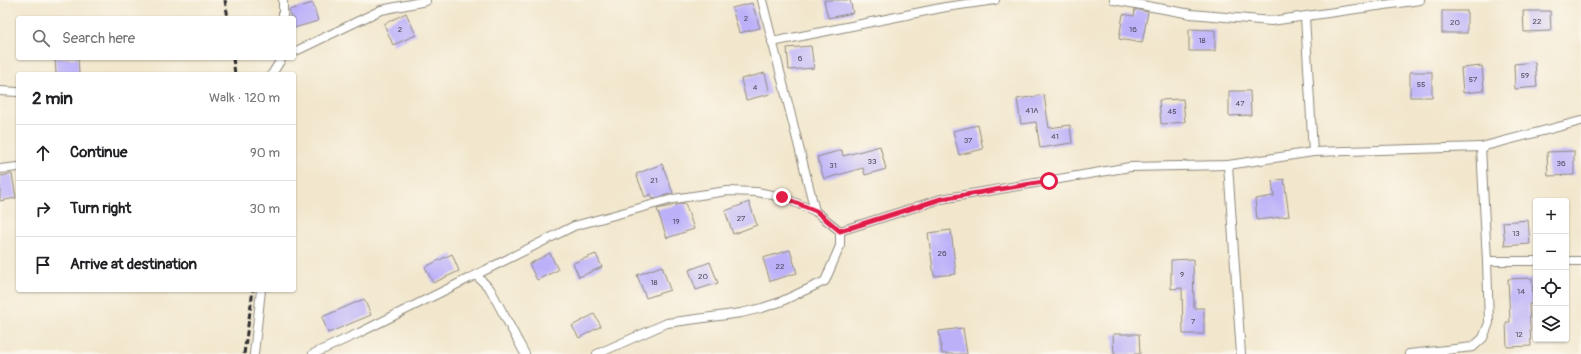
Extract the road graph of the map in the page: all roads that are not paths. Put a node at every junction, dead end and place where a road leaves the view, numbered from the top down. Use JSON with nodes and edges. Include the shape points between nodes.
{"nodes":[{"id":1,"x":283,"y":0,"type":"edge"},
{"id":2,"x":762,"y":0,"type":"edge"},
{"id":3,"x":995,"y":0,"type":"edge"},
{"id":4,"x":1114,"y":0,"type":"edge"},
{"id":5,"x":1420,"y":0,"type":"edge"},
{"id":6,"x":426,"y":1,"type":"dead end"},
{"id":7,"x":283,"y":16,"type":"edge"},
{"id":8,"x":1305,"y":17,"type":"junction"},
{"id":9,"x":772,"y":42,"type":"junction"},
{"id":10,"x":296,"y":51,"type":"edge"},
{"id":11,"x":281,"y":60,"type":"edge"},
{"id":12,"x":273,"y":72,"type":"edge"},
{"id":13,"x":0,"y":91,"type":"edge"},
{"id":14,"x":16,"y":92,"type":"edge"},
{"id":15,"x":1581,"y":121,"type":"edge"},
{"id":16,"x":1481,"y":147,"type":"junction"},
{"id":17,"x":1313,"y":152,"type":"junction"},
{"id":18,"x":1228,"y":165,"type":"junction"},
{"id":19,"x":16,"y":167,"type":"edge"},
{"id":20,"x":0,"y":169,"type":"edge"},
{"id":21,"x":816,"y":211,"type":"junction"},
{"id":22,"x":840,"y":231,"type":"junction"},
{"id":23,"x":1487,"y":261,"type":"junction"},
{"id":24,"x":1533,"y":261,"type":"edge"},
{"id":25,"x":1569,"y":261,"type":"edge"},
{"id":26,"x":1581,"y":261,"type":"edge"},
{"id":27,"x":477,"y":276,"type":"junction"},
{"id":28,"x":261,"y":292,"type":"edge"},
{"id":29,"x":254,"y":354,"type":"edge"},
{"id":30,"x":313,"y":354,"type":"edge"},
{"id":31,"x":525,"y":354,"type":"edge"},
{"id":32,"x":597,"y":354,"type":"edge"},
{"id":33,"x":1241,"y":354,"type":"edge"},
{"id":34,"x":1409,"y":354,"type":"edge"}],
"edges":[{"from":1,"to":7,"type":"lane"},
{"from":2,"to":9,"type":"lane"},
{"from":3,"to":9,"type":"lane","via":[[946,7]]},
{"from":4,"to":8,"type":"lane","via":[[1191,14],[1271,21]]},
{"from":5,"to":8,"type":"lane"},
{"from":6,"to":10,"type":"lane","via":[[381,10]]},
{"from":8,"to":17,"type":"lane"},
{"from":9,"to":21,"type":"lane"},
{"from":11,"to":12,"type":"lane"},
{"from":13,"to":14,"type":"lane"},
{"from":15,"to":16,"type":"lane"},
{"from":16,"to":17,"type":"lane"},
{"from":16,"to":23,"type":"lane"},
{"from":17,"to":18,"type":"lane"},
{"from":18,"to":22,"type":"lane","via":[[1130,167],[941,199]]},
{"from":18,"to":33,"type":"lane"},
{"from":19,"to":20,"type":"lane"},
{"from":21,"to":22,"type":"lane"},
{"from":21,"to":27,"type":"lane","via":[[782,197],[757,192],[727,191],[673,199],[574,226]]},
{"from":22,"to":32,"type":"lane","via":[[840,246],[826,281],[780,302],[748,311],[667,323]]},
{"from":23,"to":24,"type":"lane"},
{"from":23,"to":34,"type":"lane","via":[[1489,323],[1483,338],[1473,347]]},
{"from":25,"to":26,"type":"lane"},
{"from":27,"to":30,"type":"lane"},
{"from":27,"to":31,"type":"lane","via":[[490,289]]},
{"from":28,"to":29,"type":"lane"}]}
